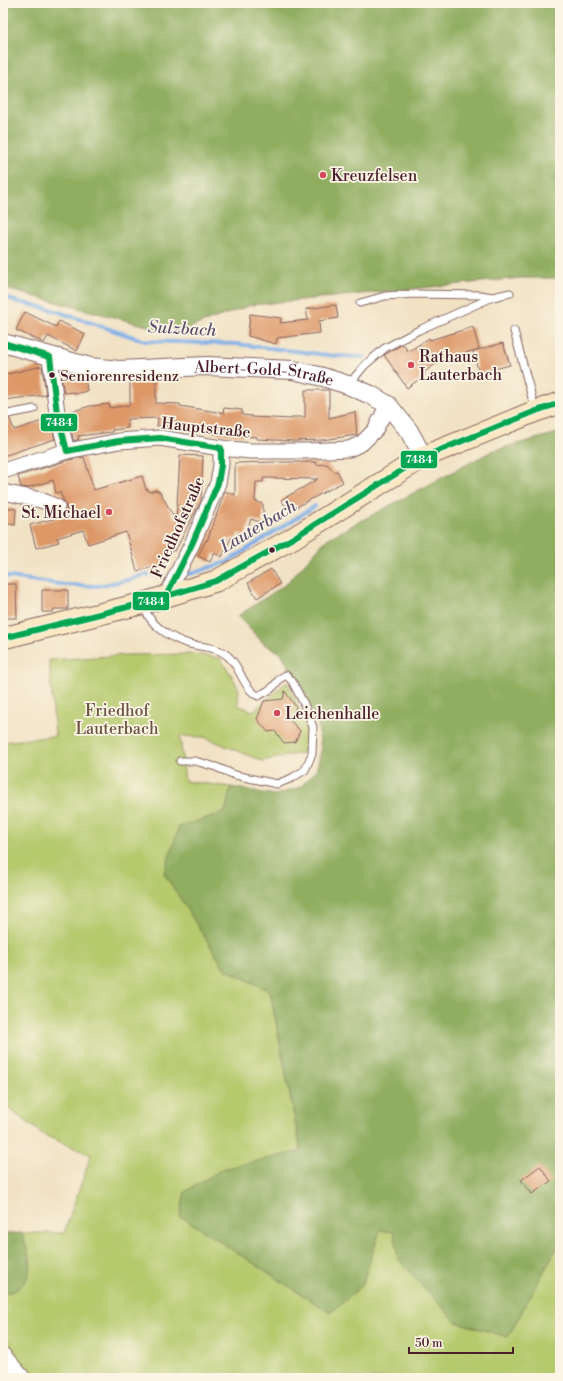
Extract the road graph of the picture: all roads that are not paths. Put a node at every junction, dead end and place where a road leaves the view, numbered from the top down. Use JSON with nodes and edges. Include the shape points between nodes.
{"nodes":[{"id":1,"x":510,"y":293,"type":"dead end"},
{"id":2,"x":494,"y":298,"type":"junction"},
{"id":3,"x":360,"y":303,"type":"dead end"},
{"id":4,"x":514,"y":331,"type":"dead end"},
{"id":5,"x":3,"y":343,"type":"edge"},
{"id":6,"x":50,"y":357,"type":"junction"},
{"id":7,"x":348,"y":385,"type":"junction"},
{"id":8,"x":560,"y":403,"type":"edge"},
{"id":9,"x":388,"y":405,"type":"junction"},
{"id":10,"x":34,"y":409,"type":"dead end"},
{"id":11,"x":536,"y":411,"type":"junction"},
{"id":12,"x":3,"y":414,"type":"edge"},
{"id":13,"x":221,"y":448,"type":"junction"},
{"id":14,"x":67,"y":451,"type":"junction"},
{"id":15,"x":423,"y":457,"type":"junction"},
{"id":16,"x":3,"y":471,"type":"edge"},
{"id":17,"x":3,"y":492,"type":"edge"},
{"id":18,"x":57,"y":507,"type":"dead end"},
{"id":19,"x":166,"y":596,"type":"junction"},
{"id":20,"x":144,"y":603,"type":"junction"},
{"id":21,"x":47,"y":626,"type":"junction"},
{"id":22,"x":3,"y":627,"type":"edge"},
{"id":23,"x":3,"y":638,"type":"edge"},
{"id":24,"x":180,"y":761,"type":"dead end"},
{"id":25,"x":3,"y":1355,"type":"edge"},
{"id":26,"x":23,"y":1378,"type":"edge"}],
"edges":[{"from":1,"to":2,"type":"lane"},
{"from":2,"to":3,"type":"lane","via":[[480,295],[415,294],[385,296]]},
{"from":2,"to":7,"type":"lane","via":[[419,330],[385,348],[364,365]]},
{"from":4,"to":11,"type":"lane"},
{"from":5,"to":6,"type":"street","name":"Albert-Gold-Straße"},
{"from":6,"to":7,"type":"street","name":"Albert-Gold-Straße","via":[[90,367],[119,370],[207,366],[293,370],[323,376]]},
{"from":6,"to":14,"type":"street","via":[[57,413]]},
{"from":7,"to":9,"type":"street","name":"Albert-Gold-Straße"},
{"from":8,"to":11,"type":"main road"},
{"from":9,"to":13,"type":"street","name":"Hauptstraße","via":[[375,430],[362,443],[349,449],[251,451]]},
{"from":9,"to":15,"type":"street","name":"Albert-Gold-Straße","via":[[409,431]]},
{"from":10,"to":12,"type":"lane"},
{"from":11,"to":15,"type":"main road"},
{"from":13,"to":14,"type":"street","name":"Hauptstraße","via":[[160,438],[119,441]]},
{"from":13,"to":19,"type":"street","name":"Friedhofstraße","via":[[218,483]]},
{"from":14,"to":16,"type":"street","name":"Hauptstraße"},
{"from":15,"to":19,"type":"main road","via":[[216,581]]},
{"from":17,"to":18,"type":"street","via":[[41,500]]},
{"from":19,"to":20,"type":"main road"},
{"from":20,"to":21,"type":"main road"},
{"from":20,"to":24,"type":"lane","via":[[145,611],[150,618],[165,632],[188,644],[222,652],[232,661],[251,692],[258,696],[286,675],[292,680],[313,727],[312,754],[305,770],[277,784],[235,775],[195,761]]},
{"from":21,"to":22,"type":"street"},
{"from":21,"to":23,"type":"main road"},
{"from":25,"to":26,"type":"street"}]}
